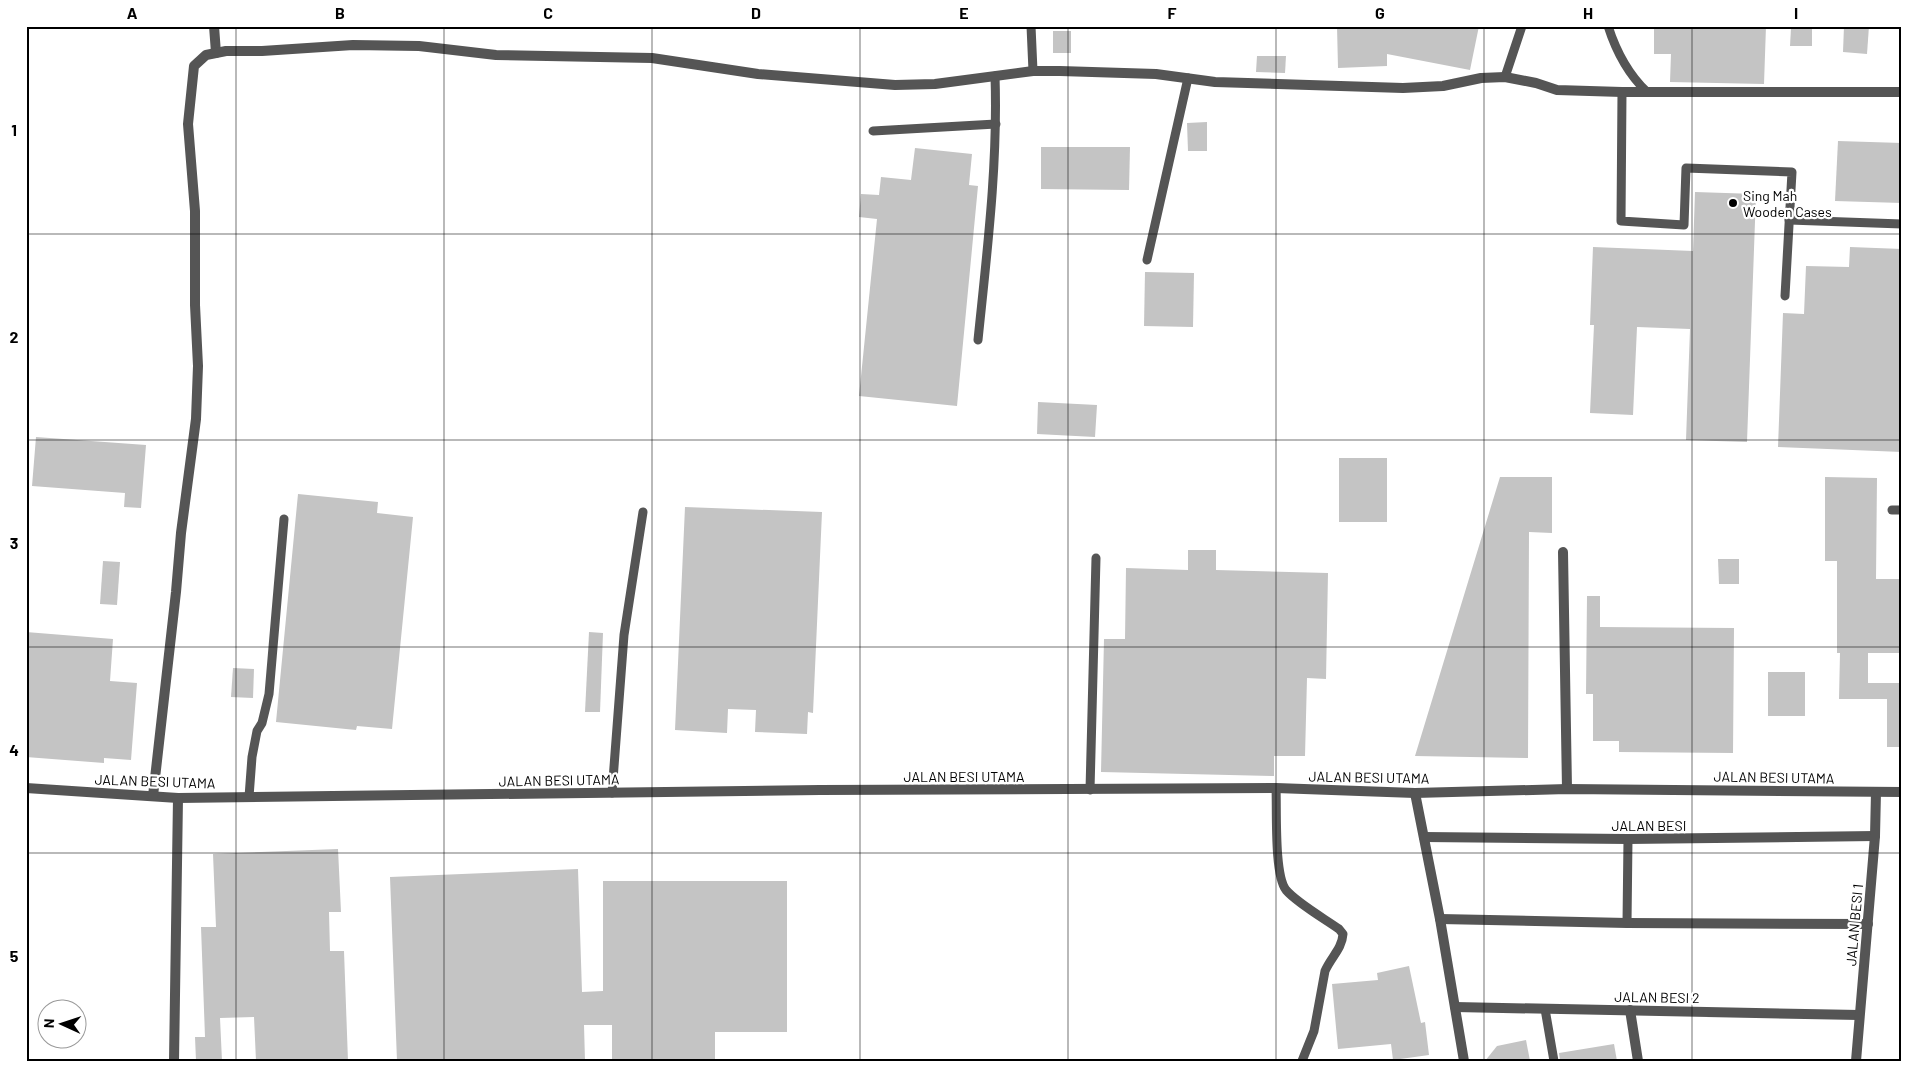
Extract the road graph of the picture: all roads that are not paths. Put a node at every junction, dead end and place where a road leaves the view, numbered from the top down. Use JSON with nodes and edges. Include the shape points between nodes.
{"nodes":[{"id":1,"x":214,"y":26,"type":"edge"},
{"id":2,"x":1031,"y":26,"type":"edge"},
{"id":3,"x":1522,"y":26,"type":"edge"},
{"id":4,"x":1608,"y":26,"type":"edge"},
{"id":5,"x":216,"y":53,"type":"junction"},
{"id":6,"x":1033,"y":71,"type":"junction"},
{"id":7,"x":995,"y":76,"type":"junction"},
{"id":8,"x":1505,"y":77,"type":"junction"},
{"id":9,"x":1188,"y":78,"type":"junction"},
{"id":10,"x":1622,"y":92,"type":"junction"},
{"id":11,"x":1647,"y":92,"type":"junction"},
{"id":12,"x":1902,"y":92,"type":"edge"},
{"id":13,"x":996,"y":124,"type":"junction"},
{"id":14,"x":873,"y":131,"type":"dead end"},
{"id":15,"x":1789,"y":220,"type":"junction"},
{"id":16,"x":1902,"y":224,"type":"edge"},
{"id":17,"x":1147,"y":260,"type":"dead end"},
{"id":18,"x":1785,"y":296,"type":"dead end"},
{"id":19,"x":978,"y":340,"type":"dead end"},
{"id":20,"x":643,"y":512,"type":"dead end"},
{"id":21,"x":284,"y":518,"type":"dead end"},
{"id":22,"x":1563,"y":552,"type":"dead end"},
{"id":23,"x":1096,"y":558,"type":"dead end"},
{"id":24,"x":26,"y":788,"type":"edge"},
{"id":25,"x":1276,"y":788,"type":"junction"},
{"id":26,"x":1567,"y":789,"type":"junction"},
{"id":27,"x":1090,"y":790,"type":"junction"},
{"id":28,"x":1876,"y":792,"type":"junction"},
{"id":29,"x":1902,"y":792,"type":"edge"},
{"id":30,"x":612,"y":793,"type":"junction"},
{"id":31,"x":1415,"y":793,"type":"junction"},
{"id":32,"x":153,"y":796,"type":"junction"},
{"id":33,"x":249,"y":797,"type":"junction"},
{"id":34,"x":178,"y":798,"type":"junction"},
{"id":35,"x":1875,"y":836,"type":"junction"},
{"id":36,"x":1424,"y":837,"type":"junction"},
{"id":37,"x":1628,"y":839,"type":"junction"},
{"id":38,"x":1440,"y":919,"type":"junction"},
{"id":39,"x":1627,"y":922,"type":"junction"},
{"id":40,"x":1868,"y":924,"type":"junction"},
{"id":41,"x":1455,"y":1008,"type":"junction"},
{"id":42,"x":1545,"y":1009,"type":"junction"},
{"id":43,"x":1630,"y":1010,"type":"junction"},
{"id":44,"x":1859,"y":1015,"type":"junction"},
{"id":45,"x":174,"y":1061,"type":"edge"},
{"id":46,"x":1302,"y":1061,"type":"edge"},
{"id":47,"x":1464,"y":1061,"type":"edge"},
{"id":48,"x":1554,"y":1061,"type":"edge"},
{"id":49,"x":1638,"y":1061,"type":"edge"},
{"id":50,"x":1856,"y":1061,"type":"edge"}],
"edges":[{"from":1,"to":5,"type":"street"},
{"from":2,"to":6,"type":"lane"},
{"from":3,"to":8,"type":"lane"},
{"from":4,"to":11,"type":"lane","via":[[1612,41],[1627,68]]},
{"from":5,"to":7,"type":"street","via":[[353,45],[419,46],[496,55],[652,58],[758,74],[895,85],[935,84]]},
{"from":5,"to":32,"type":"street","via":[[206,55],[194,66],[189,108],[198,366],[196,419]]},
{"from":6,"to":7,"type":"street"},
{"from":6,"to":9,"type":"street","via":[[1156,74]]},
{"from":7,"to":13,"type":"lane"},
{"from":8,"to":9,"type":"street","via":[[1403,88],[1215,82]]},
{"from":8,"to":10,"type":"street","via":[[1558,90]]},
{"from":9,"to":17,"type":"lane"},
{"from":10,"to":11,"type":"street"},
{"from":10,"to":15,"type":"lane","via":[[1621,222],[1684,225],[1686,168],[1792,172]]},
{"from":11,"to":12,"type":"street"},
{"from":13,"to":14,"type":"lane"},
{"from":13,"to":19,"type":"lane"},
{"from":15,"to":16,"type":"lane"},
{"from":15,"to":18,"type":"lane"},
{"from":20,"to":30,"type":"lane","via":[[624,635]]},
{"from":21,"to":33,"type":"lane","via":[[269,694],[257,731]]},
{"from":22,"to":26,"type":"street"},
{"from":23,"to":27,"type":"lane"},
{"from":24,"to":32,"type":"street","name":"JALAN BESI UTAMA"},
{"from":25,"to":27,"type":"street","name":"JALAN BESI UTAMA"},
{"from":25,"to":31,"type":"street","name":"JALAN BESI UTAMA"},
{"from":25,"to":46,"type":"lane","via":[[1282,882],[1290,894],[1342,934],[1339,950],[1325,971],[1314,1031]]},
{"from":26,"to":28,"type":"street","name":"JALAN BESI UTAMA"},
{"from":26,"to":31,"type":"street","name":"JALAN BESI UTAMA"},
{"from":27,"to":30,"type":"street","name":"JALAN BESI UTAMA"},
{"from":28,"to":29,"type":"street","name":"JALAN BESI UTAMA"},
{"from":28,"to":35,"type":"street","name":"JALAN BESI 1"},
{"from":30,"to":33,"type":"street","name":"JALAN BESI UTAMA"},
{"from":31,"to":36,"type":"street"},
{"from":32,"to":34,"type":"street","name":"JALAN BESI UTAMA"},
{"from":33,"to":34,"type":"street","name":"JALAN BESI UTAMA"},
{"from":34,"to":45,"type":"street"},
{"from":35,"to":37,"type":"street","name":"JALAN BESI"},
{"from":35,"to":40,"type":"street","name":"JALAN BESI 1"},
{"from":36,"to":37,"type":"street","name":"JALAN BESI"},
{"from":36,"to":38,"type":"street"},
{"from":37,"to":39,"type":"lane"},
{"from":38,"to":39,"type":"street"},
{"from":38,"to":41,"type":"street"},
{"from":39,"to":40,"type":"street"},
{"from":40,"to":44,"type":"street","name":"JALAN BESI 1"},
{"from":41,"to":42,"type":"street","name":"JALAN BESI 2"},
{"from":41,"to":47,"type":"street"},
{"from":42,"to":43,"type":"street","name":"JALAN BESI 2"},
{"from":42,"to":48,"type":"lane"},
{"from":43,"to":44,"type":"street","name":"JALAN BESI 2"},
{"from":43,"to":49,"type":"street"},
{"from":44,"to":50,"type":"street","name":"JALAN BESI 1"}]}
